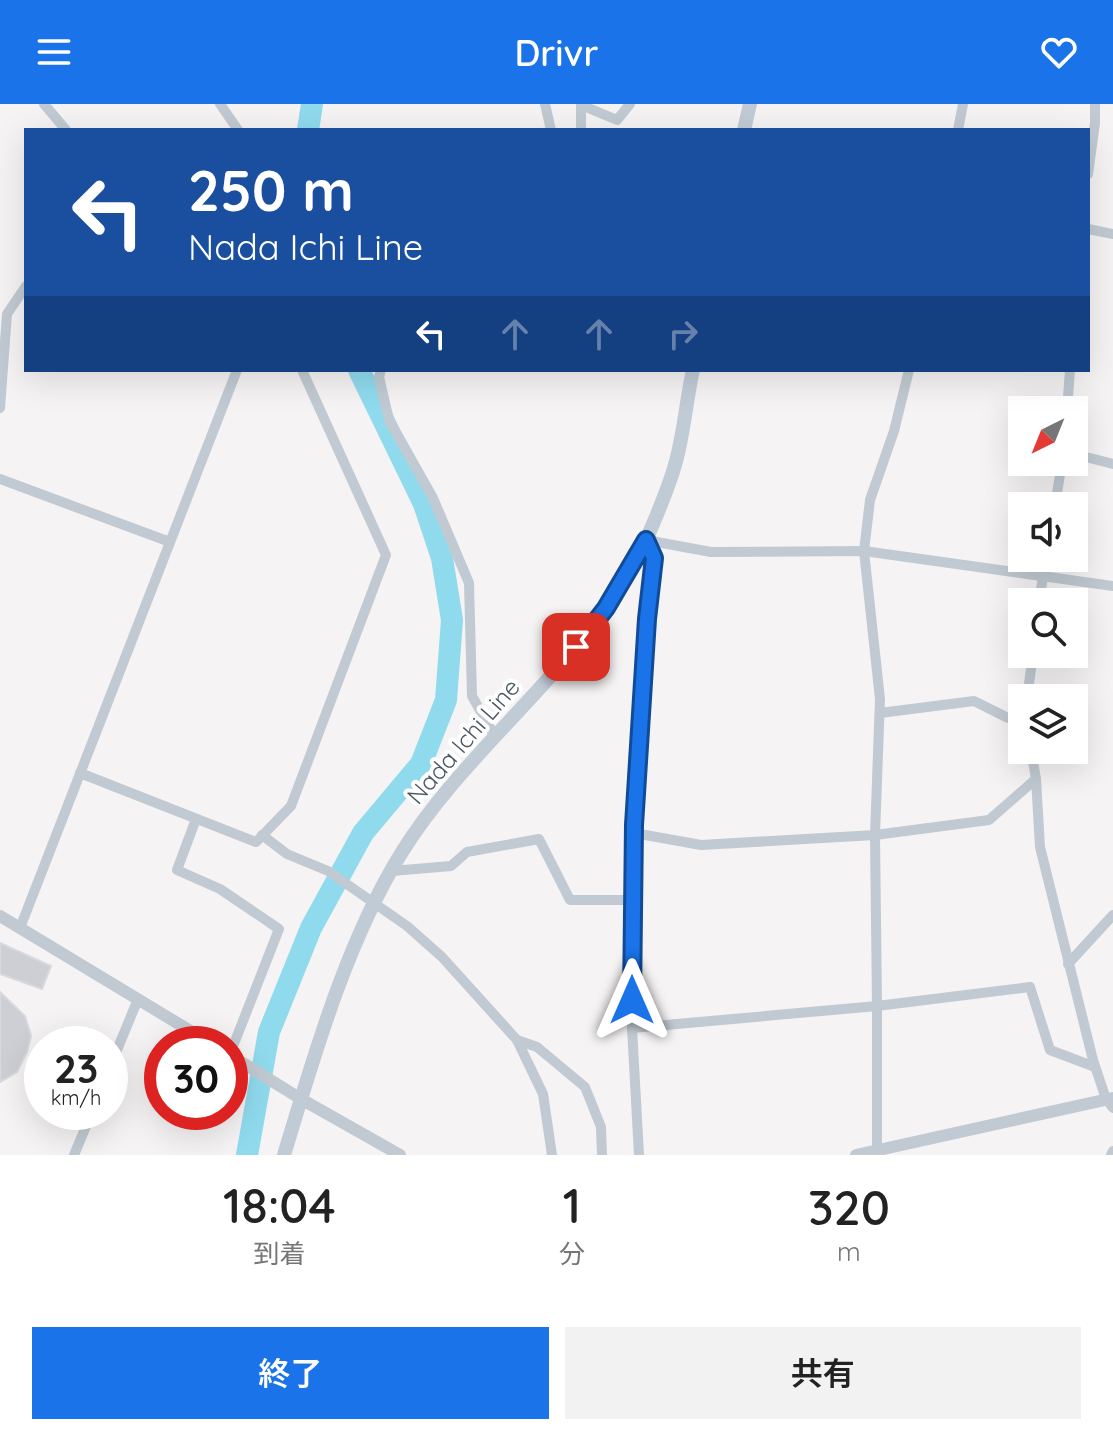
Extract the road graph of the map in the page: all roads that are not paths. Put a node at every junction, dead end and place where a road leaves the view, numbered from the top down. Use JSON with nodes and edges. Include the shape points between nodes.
{"nodes":[{"id":1,"x":44,"y":104,"type":"edge"},
{"id":2,"x":220,"y":104,"type":"edge"},
{"id":3,"x":545,"y":104,"type":"edge"},
{"id":4,"x":630,"y":104,"type":"edge"},
{"id":5,"x":750,"y":104,"type":"edge"},
{"id":6,"x":963,"y":104,"type":"edge"},
{"id":7,"x":1095,"y":104,"type":"edge"},
{"id":8,"x":64,"y":128,"type":"edge"},
{"id":9,"x":237,"y":128,"type":"edge"},
{"id":10,"x":551,"y":128,"type":"edge"},
{"id":11,"x":581,"y":128,"type":"edge"},
{"id":12,"x":744,"y":128,"type":"edge"},
{"id":13,"x":958,"y":128,"type":"edge"},
{"id":14,"x":1090,"y":159,"type":"edge"},
{"id":15,"x":1090,"y":229,"type":"edge"},
{"id":16,"x":1113,"y":234,"type":"edge"},
{"id":17,"x":24,"y":289,"type":"edge"},
{"id":18,"x":236,"y":372,"type":"edge"},
{"id":19,"x":303,"y":372,"type":"edge"},
{"id":20,"x":380,"y":372,"type":"edge"},
{"id":21,"x":691,"y":372,"type":"edge"},
{"id":22,"x":909,"y":372,"type":"edge"},
{"id":23,"x":1070,"y":372,"type":"edge"},
{"id":24,"x":1068,"y":396,"type":"edge"},
{"id":25,"x":0,"y":408,"type":"edge"},
{"id":26,"x":1088,"y":458,"type":"edge"},
{"id":27,"x":1113,"y":464,"type":"edge"},
{"id":28,"x":0,"y":479,"type":"edge"},
{"id":29,"x":646,"y":540,"type":"junction"},
{"id":30,"x":170,"y":542,"type":"junction"},
{"id":31,"x":864,"y":551,"type":"junction"},
{"id":32,"x":1043,"y":572,"type":"edge"},
{"id":33,"x":1042,"y":577,"type":"junction"},
{"id":34,"x":1113,"y":586,"type":"edge"},
{"id":35,"x":1041,"y":588,"type":"edge"},
{"id":36,"x":880,"y":713,"type":"junction"},
{"id":37,"x":1008,"y":718,"type":"edge"},
{"id":38,"x":494,"y":735,"type":"junction"},
{"id":39,"x":1033,"y":764,"type":"edge"},
{"id":40,"x":80,"y":773,"type":"junction"},
{"id":41,"x":1036,"y":779,"type":"junction"},
{"id":42,"x":196,"y":819,"type":"junction"},
{"id":43,"x":634,"y":833,"type":"junction"},
{"id":44,"x":262,"y":835,"type":"junction"},
{"id":45,"x":875,"y":835,"type":"junction"},
{"id":46,"x":392,"y":871,"type":"junction"},
{"id":47,"x":370,"y":900,"type":"junction"},
{"id":48,"x":632,"y":900,"type":"junction"},
{"id":49,"x":1113,"y":915,"type":"edge"},
{"id":50,"x":0,"y":916,"type":"edge"},
{"id":51,"x":20,"y":928,"type":"junction"},
{"id":52,"x":1068,"y":964,"type":"junction"},
{"id":53,"x":138,"y":999,"type":"junction"},
{"id":54,"x":877,"y":1006,"type":"junction"},
{"id":55,"x":127,"y":1026,"type":"edge"},
{"id":56,"x":182,"y":1026,"type":"edge"},
{"id":57,"x":244,"y":1026,"type":"edge"},
{"id":58,"x":632,"y":1028,"type":"junction"},
{"id":59,"x":517,"y":1040,"type":"junction"},
{"id":60,"x":248,"y":1065,"type":"edge"},
{"id":61,"x":1095,"y":1067,"type":"junction"},
{"id":62,"x":301,"y":1099,"type":"junction"},
{"id":63,"x":1111,"y":1102,"type":"edge"},
{"id":64,"x":84,"y":1130,"type":"edge"},
{"id":65,"x":873,"y":1152,"type":"edge"},
{"id":66,"x":74,"y":1155,"type":"edge"},
{"id":67,"x":284,"y":1155,"type":"edge"},
{"id":68,"x":400,"y":1155,"type":"edge"},
{"id":69,"x":552,"y":1155,"type":"edge"},
{"id":70,"x":602,"y":1155,"type":"edge"},
{"id":71,"x":639,"y":1155,"type":"edge"},
{"id":72,"x":856,"y":1155,"type":"edge"}],
"edges":[{"from":1,"to":8,"type":"street"},
{"from":2,"to":9,"type":"street"},
{"from":3,"to":10,"type":"street"},
{"from":4,"to":11,"type":"street","via":[[617,120],[581,105]]},
{"from":5,"to":12,"type":"main road"},
{"from":6,"to":13,"type":"street"},
{"from":7,"to":14,"type":"street"},
{"from":15,"to":16,"type":"street"},
{"from":17,"to":25,"type":"street","via":[[7,314]]},
{"from":18,"to":30,"type":"street"},
{"from":19,"to":44,"type":"street","via":[[386,555],[291,806]]},
{"from":20,"to":38,"type":"street","via":[[389,420],[433,498],[469,583],[472,696]]},
{"from":21,"to":29,"type":"main road","name":"Nada Ichi Line","via":[[675,464]]},
{"from":22,"to":31,"type":"street","via":[[870,500]]},
{"from":23,"to":24,"type":"street"},
{"from":26,"to":27,"type":"street"},
{"from":28,"to":30,"type":"street"},
{"from":29,"to":31,"type":"street","via":[[711,552]]},
{"from":29,"to":38,"type":"main road","name":"Nada Ichi Line","via":[[576,647]]},
{"from":29,"to":43,"type":"street","via":[[654,558]]},
{"from":30,"to":40,"type":"street"},
{"from":31,"to":33,"type":"street"},
{"from":31,"to":36,"type":"street"},
{"from":32,"to":33,"type":"street"},
{"from":33,"to":34,"type":"street"},
{"from":33,"to":35,"type":"street"},
{"from":36,"to":37,"type":"street","via":[[974,701]]},
{"from":36,"to":45,"type":"street"},
{"from":38,"to":46,"type":"main road","name":"Nada Ichi Line","via":[[429,813]]},
{"from":39,"to":41,"type":"street"},
{"from":40,"to":42,"type":"street"},
{"from":40,"to":51,"type":"street"},
{"from":41,"to":45,"type":"street","via":[[989,820]]},
{"from":41,"to":52,"type":"street","via":[[1040,847]]},
{"from":42,"to":44,"type":"street","via":[[256,842]]},
{"from":42,"to":57,"type":"street","via":[[177,870],[220,889],[279,929]]},
{"from":43,"to":45,"type":"street","via":[[701,845]]},
{"from":43,"to":48,"type":"street"},
{"from":44,"to":47,"type":"street"},
{"from":45,"to":54,"type":"street"},
{"from":46,"to":47,"type":"main road","name":"Nada Ichi Line"},
{"from":46,"to":48,"type":"street","via":[[451,866],[467,852],[539,839],[570,900]]},
{"from":47,"to":59,"type":"street","via":[[442,957]]},
{"from":47,"to":62,"type":"main road","name":"Nada Ichi Line"},
{"from":48,"to":58,"type":"street"},
{"from":49,"to":52,"type":"street"},
{"from":50,"to":51,"type":"street"},
{"from":51,"to":53,"type":"street"},
{"from":52,"to":61,"type":"street"},
{"from":53,"to":55,"type":"street"},
{"from":53,"to":56,"type":"street"},
{"from":54,"to":58,"type":"street"},
{"from":54,"to":61,"type":"street","via":[[1030,987],[1050,1050]]},
{"from":54,"to":65,"type":"street"},
{"from":58,"to":71,"type":"street"},
{"from":59,"to":69,"type":"street","via":[[543,1094]]},
{"from":59,"to":70,"type":"street","via":[[537,1047],[585,1087],[601,1127]]},
{"from":60,"to":62,"type":"street"},
{"from":61,"to":63,"type":"street"},
{"from":62,"to":67,"type":"main road","name":"Nada Ichi Line"},
{"from":62,"to":68,"type":"street"},
{"from":63,"to":65,"type":"street"},
{"from":64,"to":66,"type":"street"},
{"from":65,"to":72,"type":"street"}]}
